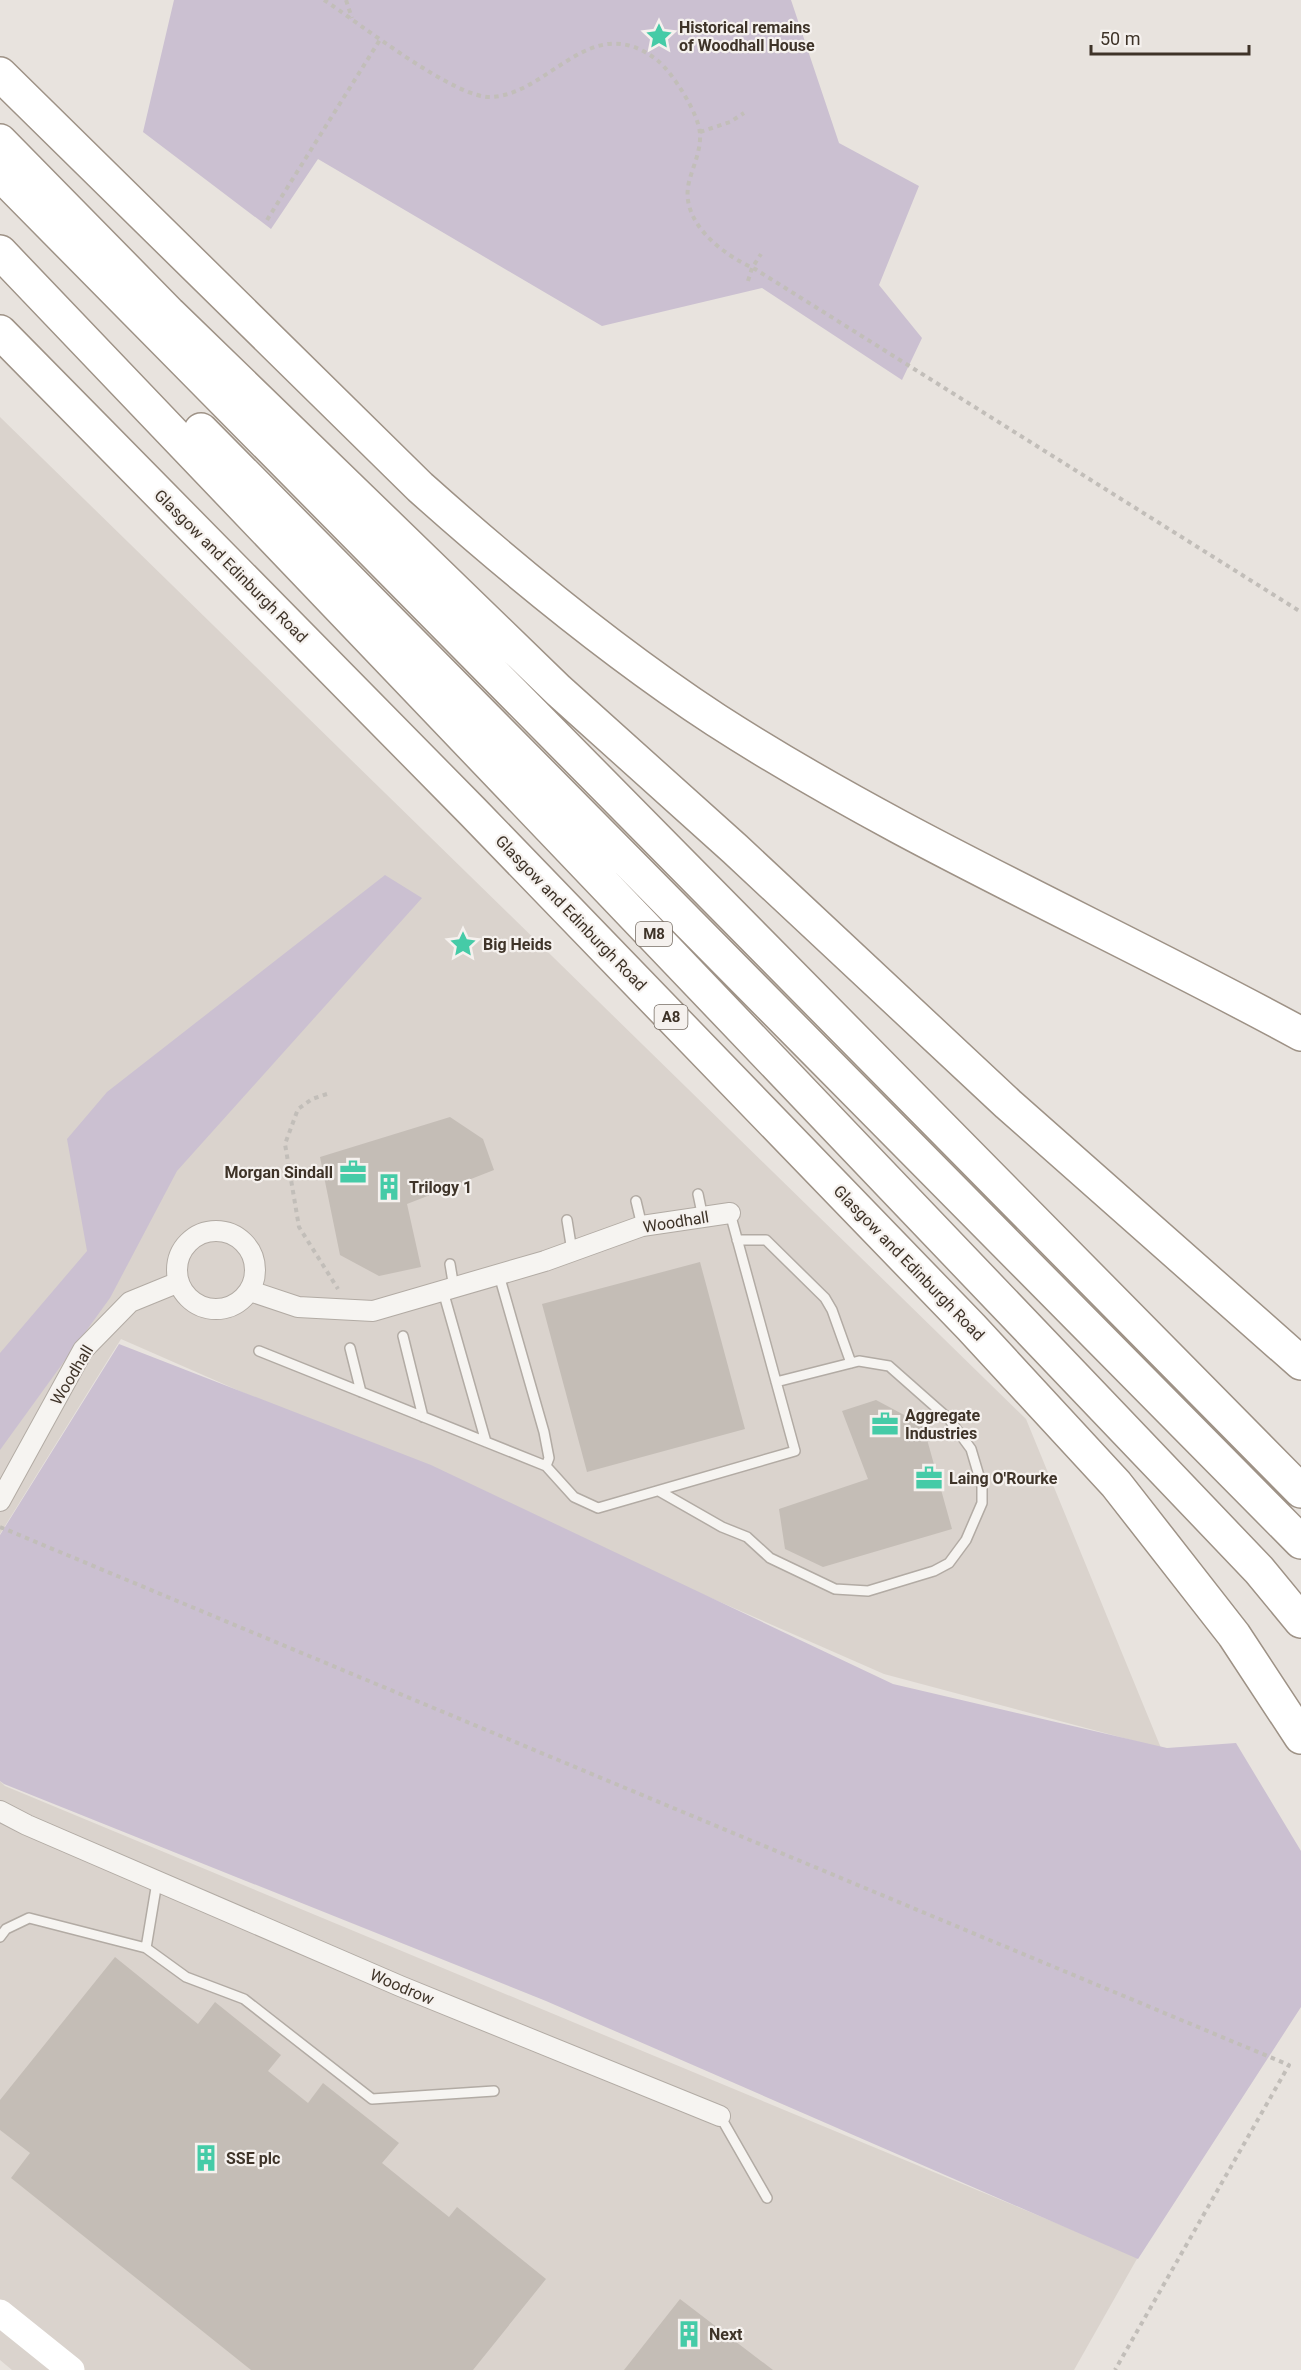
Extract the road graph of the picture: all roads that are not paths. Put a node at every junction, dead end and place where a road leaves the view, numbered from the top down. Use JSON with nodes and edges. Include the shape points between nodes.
{"nodes":[{"id":1,"x":0,"y":74,"type":"edge"},
{"id":2,"x":0,"y":141,"type":"edge"},
{"id":3,"x":0,"y":174,"type":"edge"},
{"id":4,"x":0,"y":228,"type":"edge"},
{"id":5,"x":0,"y":252,"type":"edge"},
{"id":6,"x":0,"y":332,"type":"edge"},
{"id":7,"x":794,"y":1028,"type":"junction"},
{"id":8,"x":1301,"y":1034,"type":"edge"},
{"id":9,"x":698,"y":1194,"type":"dead end"},
{"id":10,"x":636,"y":1201,"type":"dead end"},
{"id":11,"x":730,"y":1213,"type":"joint"},
{"id":12,"x":703,"y":1218,"type":"junction"},
{"id":13,"x":567,"y":1220,"type":"dead end"},
{"id":14,"x":642,"y":1226,"type":"junction"},
{"id":15,"x":737,"y":1240,"type":"junction"},
{"id":16,"x":572,"y":1251,"type":"junction"},
{"id":17,"x":450,"y":1264,"type":"dead end"},
{"id":18,"x":499,"y":1275,"type":"junction"},
{"id":19,"x":178,"y":1282,"type":"junction"},
{"id":20,"x":448,"y":1289,"type":"junction"},
{"id":21,"x":250,"y":1291,"type":"junction"},
{"id":22,"x":403,"y":1336,"type":"dead end"},
{"id":23,"x":350,"y":1348,"type":"dead end"},
{"id":24,"x":259,"y":1351,"type":"dead end"},
{"id":25,"x":851,"y":1363,"type":"junction"},
{"id":26,"x":1301,"y":1363,"type":"edge"},
{"id":27,"x":776,"y":1382,"type":"junction"},
{"id":28,"x":361,"y":1392,"type":"junction"},
{"id":29,"x":423,"y":1417,"type":"junction"},
{"id":30,"x":486,"y":1442,"type":"junction"},
{"id":31,"x":546,"y":1466,"type":"junction"},
{"id":32,"x":659,"y":1491,"type":"junction"},
{"id":33,"x":1301,"y":1491,"type":"edge"},
{"id":34,"x":0,"y":1501,"type":"edge"},
{"id":35,"x":1221,"y":1530,"type":"junction"},
{"id":36,"x":1301,"y":1542,"type":"edge"},
{"id":37,"x":1301,"y":1621,"type":"edge"},
{"id":38,"x":1301,"y":1737,"type":"edge"},
{"id":39,"x":0,"y":1811,"type":"edge"},
{"id":40,"x":157,"y":1882,"type":"junction"},
{"id":41,"x":0,"y":1938,"type":"edge"},
{"id":42,"x":146,"y":1948,"type":"junction"},
{"id":43,"x":494,"y":2091,"type":"dead end"},
{"id":44,"x":720,"y":2116,"type":"joint"},
{"id":45,"x":768,"y":2198,"type":"dead end"},
{"id":46,"x":0,"y":2313,"type":"edge"},
{"id":47,"x":55,"y":2361,"type":"edge"},
{"id":48,"x":71,"y":2370,"type":"edge"}],
"edges":[{"from":1,"to":8,"type":"highway","via":[[420,487],[609,645],[716,719],[874,814]]},
{"from":2,"to":26,"type":"highway","via":[[169,313],[558,690],[1008,1104]]},
{"from":3,"to":33,"type":"highway"},
{"from":4,"to":7,"type":"highway","number":"M8"},
{"from":5,"to":35,"type":"highway","number":"M8"},
{"from":6,"to":38,"type":"highway","name":"Glasgow and Edinburgh Road","number":"A8","via":[[472,811],[962,1318],[1116,1484],[1234,1635]]},
{"from":7,"to":35,"type":"highway","via":[[841,1097],[1115,1390],[1195,1482]]},
{"from":7,"to":36,"type":"highway","number":"M8"},
{"from":9,"to":12,"type":"lane"},
{"from":10,"to":14,"type":"lane"},
{"from":11,"to":12,"type":"street","name":"Woodhall"},
{"from":11,"to":15,"type":"lane","name":"Woodhall"},
{"from":12,"to":14,"type":"street","name":"Woodhall"},
{"from":13,"to":16,"type":"lane"},
{"from":14,"to":16,"type":"street","name":"Woodhall"},
{"from":15,"to":25,"type":"lane","via":[[766,1240],[825,1298]]},
{"from":15,"to":27,"type":"lane","name":"Woodhall"},
{"from":16,"to":18,"type":"street","name":"Woodhall"},
{"from":17,"to":20,"type":"lane"},
{"from":18,"to":20,"type":"street","name":"Woodhall"},
{"from":18,"to":31,"type":"lane","via":[[544,1432],[549,1458]]},
{"from":19,"to":21,"type":"street","via":[[188,1298],[209,1309],[236,1305]]},
{"from":19,"to":21,"type":"street","via":[[179,1257],[186,1245],[198,1235],[219,1231],[236,1236],[252,1253],[256,1274]]},
{"from":19,"to":34,"type":"street","name":"Woodhall","via":[[130,1302],[83,1350]]},
{"from":20,"to":21,"type":"street","name":"Woodhall","via":[[373,1311],[297,1307]]},
{"from":20,"to":30,"type":"lane"},
{"from":22,"to":29,"type":"lane"},
{"from":23,"to":28,"type":"lane"},
{"from":24,"to":28,"type":"lane"},
{"from":25,"to":27,"type":"lane"},
{"from":25,"to":32,"type":"lane","via":[[889,1366],[949,1419],[972,1449],[982,1486],[982,1503],[966,1540],[949,1563],[868,1591],[836,1589],[770,1558],[747,1537]]},
{"from":27,"to":32,"type":"lane","name":"Woodhall","via":[[795,1452]]},
{"from":28,"to":29,"type":"lane"},
{"from":29,"to":30,"type":"lane"},
{"from":30,"to":31,"type":"lane"},
{"from":31,"to":32,"type":"lane","name":"Woodhall","via":[[574,1497],[598,1508]]},
{"from":35,"to":37,"type":"highway","number":"M8"},
{"from":39,"to":40,"type":"street","name":"Woodrow"},
{"from":40,"to":42,"type":"lane"},
{"from":40,"to":44,"type":"street","name":"Woodrow"},
{"from":41,"to":42,"type":"lane","via":[[6,1929],[29,1918]]},
{"from":42,"to":43,"type":"lane","via":[[186,1977],[244,1999],[372,2099]]},
{"from":44,"to":45,"type":"lane","name":"Woodrow"},
{"from":46,"to":47,"type":"street"},
{"from":47,"to":48,"type":"street"}]}
